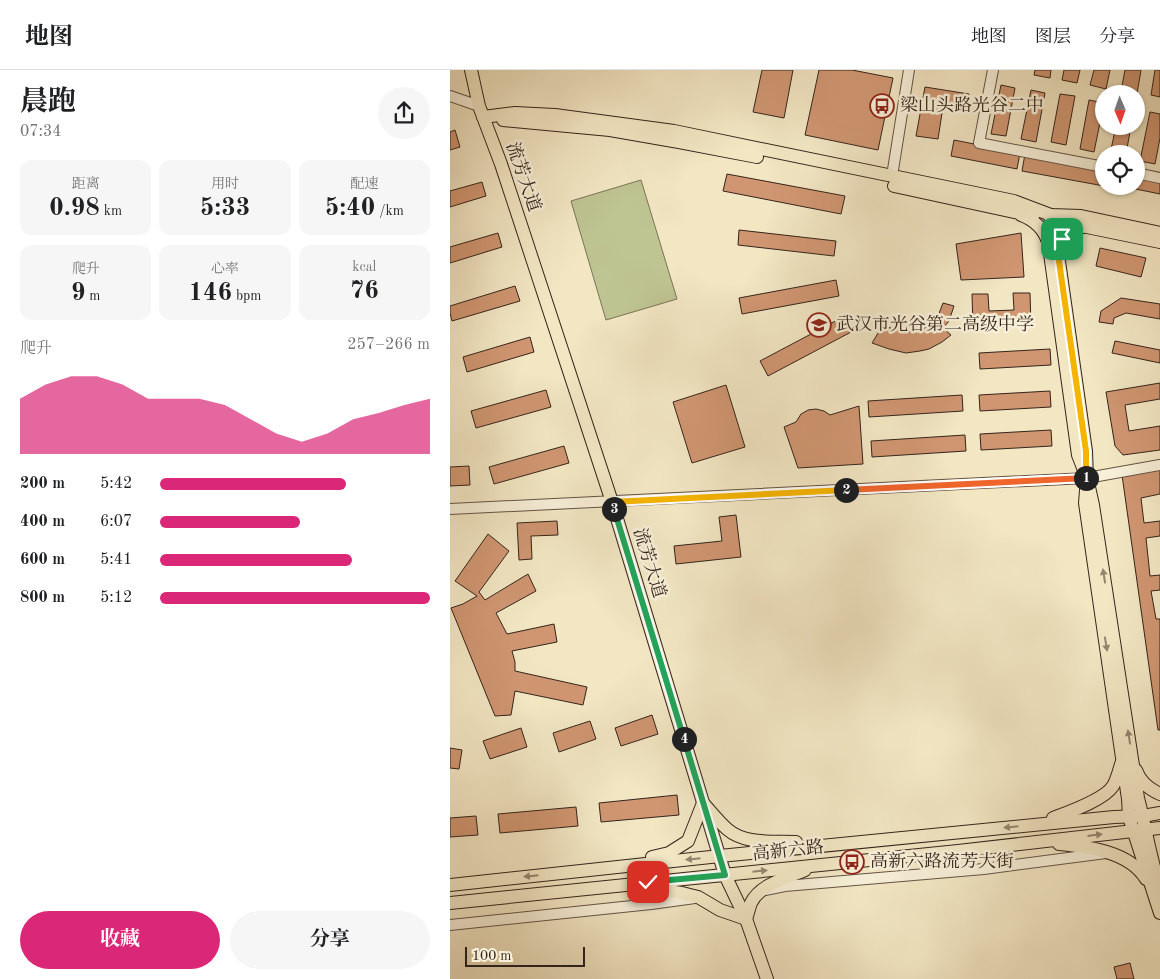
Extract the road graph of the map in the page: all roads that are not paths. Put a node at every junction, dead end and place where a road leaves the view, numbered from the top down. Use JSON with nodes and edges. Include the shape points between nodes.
{"nodes":[{"id":1,"x":471,"y":70,"type":"edge"},
{"id":2,"x":909,"y":70,"type":"edge"},
{"id":3,"x":993,"y":70,"type":"edge"},
{"id":4,"x":450,"y":96,"type":"edge"},
{"id":5,"x":481,"y":111,"type":"junction"},
{"id":6,"x":1095,"y":165,"type":"edge"},
{"id":7,"x":1145,"y":175,"type":"edge"},
{"id":8,"x":892,"y":176,"type":"junction"},
{"id":9,"x":1160,"y":178,"type":"edge"},
{"id":10,"x":1014,"y":212,"type":"junction"},
{"id":11,"x":1051,"y":215,"type":"junction"},
{"id":12,"x":1086,"y":226,"type":"junction"},
{"id":13,"x":1160,"y":233,"type":"edge"},
{"id":14,"x":1160,"y":242,"type":"edge"},
{"id":15,"x":1054,"y":252,"type":"junction"},
{"id":16,"x":1160,"y":465,"type":"edge"},
{"id":17,"x":1086,"y":478,"type":"junction"},
{"id":18,"x":612,"y":502,"type":"junction"},
{"id":19,"x":450,"y":509,"type":"edge"},
{"id":20,"x":1128,"y":759,"type":"junction"},
{"id":21,"x":1160,"y":794,"type":"edge"},
{"id":22,"x":703,"y":803,"type":"junction"},
{"id":23,"x":1160,"y":813,"type":"edge"},
{"id":24,"x":1129,"y":816,"type":"junction"},
{"id":25,"x":1143,"y":816,"type":"junction"},
{"id":26,"x":1031,"y":825,"type":"junction"},
{"id":27,"x":1160,"y":828,"type":"edge"},
{"id":28,"x":1140,"y":830,"type":"junction"},
{"id":29,"x":1031,"y":842,"type":"junction"},
{"id":30,"x":843,"y":844,"type":"junction"},
{"id":31,"x":1109,"y":853,"type":"junction"},
{"id":32,"x":720,"y":856,"type":"junction"},
{"id":33,"x":1160,"y":863,"type":"edge"},
{"id":34,"x":818,"y":865,"type":"junction"},
{"id":35,"x":619,"y":867,"type":"junction"},
{"id":36,"x":725,"y":875,"type":"junction"},
{"id":37,"x":450,"y":885,"type":"edge"},
{"id":38,"x":619,"y":885,"type":"junction"},
{"id":39,"x":1157,"y":886,"type":"edge"},
{"id":40,"x":760,"y":891,"type":"junction"},
{"id":41,"x":698,"y":897,"type":"junction"},
{"id":42,"x":450,"y":903,"type":"edge"},
{"id":43,"x":1160,"y":913,"type":"edge"},
{"id":44,"x":746,"y":919,"type":"junction"},
{"id":45,"x":450,"y":925,"type":"edge"},
{"id":46,"x":767,"y":979,"type":"edge"}],
"edges":[{"from":1,"to":5,"type":"main road","name":"流芳大道"},
{"from":2,"to":8,"type":"street"},
{"from":3,"to":6,"type":"street","via":[[979,143]]},
{"from":4,"to":5,"type":"street"},
{"from":5,"to":8,"type":"main road","via":[[555,115],[674,131]]},
{"from":5,"to":10,"type":"main road","via":[[679,142]]},
{"from":5,"to":18,"type":"main road","name":"流芳大道"},
{"from":7,"to":9,"type":"street"},
{"from":8,"to":11,"type":"main road","via":[[1014,201]]},
{"from":10,"to":11,"type":"main road"},
{"from":10,"to":15,"type":"main road","via":[[1029,218],[1043,230]]},
{"from":11,"to":12,"type":"main road"},
{"from":11,"to":13,"type":"main road","via":[[1081,216]]},
{"from":11,"to":15,"type":"main road","via":[[1049,246]]},
{"from":12,"to":14,"type":"main road"},
{"from":12,"to":15,"type":"main road","via":[[1066,233]]},
{"from":15,"to":17,"type":"main road","via":[[1078,456]]},
{"from":16,"to":17,"type":"street"},
{"from":17,"to":18,"type":"street"},
{"from":17,"to":20,"type":"main road","via":[[1085,503]]},
{"from":18,"to":19,"type":"street"},
{"from":18,"to":22,"type":"main road","name":"流芳大道"},
{"from":20,"to":21,"type":"main road","via":[[1147,787]]},
{"from":20,"to":24,"type":"main road"},
{"from":20,"to":25,"type":"main road"},
{"from":20,"to":26,"type":"main road","via":[[1112,788],[1097,800]]},
{"from":22,"to":30,"type":"main road","via":[[738,837]]},
{"from":22,"to":32,"type":"main road","name":"流芳大道"},
{"from":22,"to":35,"type":"main road","via":[[688,841],[668,853]]},
{"from":23,"to":25,"type":"main road","name":"高新六路"},
{"from":24,"to":25,"type":"main road","name":"高新六路"},
{"from":24,"to":26,"type":"main road","name":"高新六路"},
{"from":24,"to":28,"type":"main road"},
{"from":25,"to":28,"type":"main road"},
{"from":26,"to":30,"type":"main road","name":"高新六路","one_way":true},
{"from":27,"to":28,"type":"main road","name":"高新六路"},
{"from":29,"to":28,"type":"main road","name":"高新六路","one_way":true},
{"from":28,"to":39,"type":"main road"},
{"from":29,"to":31,"type":"main road","via":[[1085,847]]},
{"from":29,"to":34,"type":"main road","name":"高新六路"},
{"from":30,"to":32,"type":"main road","name":"高新六路"},
{"from":31,"to":39,"type":"main road","via":[[1126,860]]},
{"from":31,"to":40,"type":"street"},
{"from":32,"to":35,"type":"main road","name":"高新六路","one_way":true},
{"from":32,"to":36,"type":"main road","name":"流芳大道"},
{"from":33,"to":39,"type":"main road"},
{"from":36,"to":34,"type":"main road","name":"高新六路","one_way":true},
{"from":34,"to":40,"type":"main road"},
{"from":35,"to":37,"type":"main road","name":"高新六路","one_way":true},
{"from":36,"to":38,"type":"main road","name":"高新六路"},
{"from":36,"to":44,"type":"main road","name":"流芳大道"},
{"from":38,"to":41,"type":"main road"},
{"from":38,"to":42,"type":"main road","name":"高新六路"},
{"from":39,"to":43,"type":"main road"},
{"from":40,"to":44,"type":"main road","via":[[751,903]]},
{"from":41,"to":44,"type":"main road","via":[[720,910]]},
{"from":41,"to":45,"type":"street"},
{"from":44,"to":46,"type":"main road","name":"流芳大道"}]}
